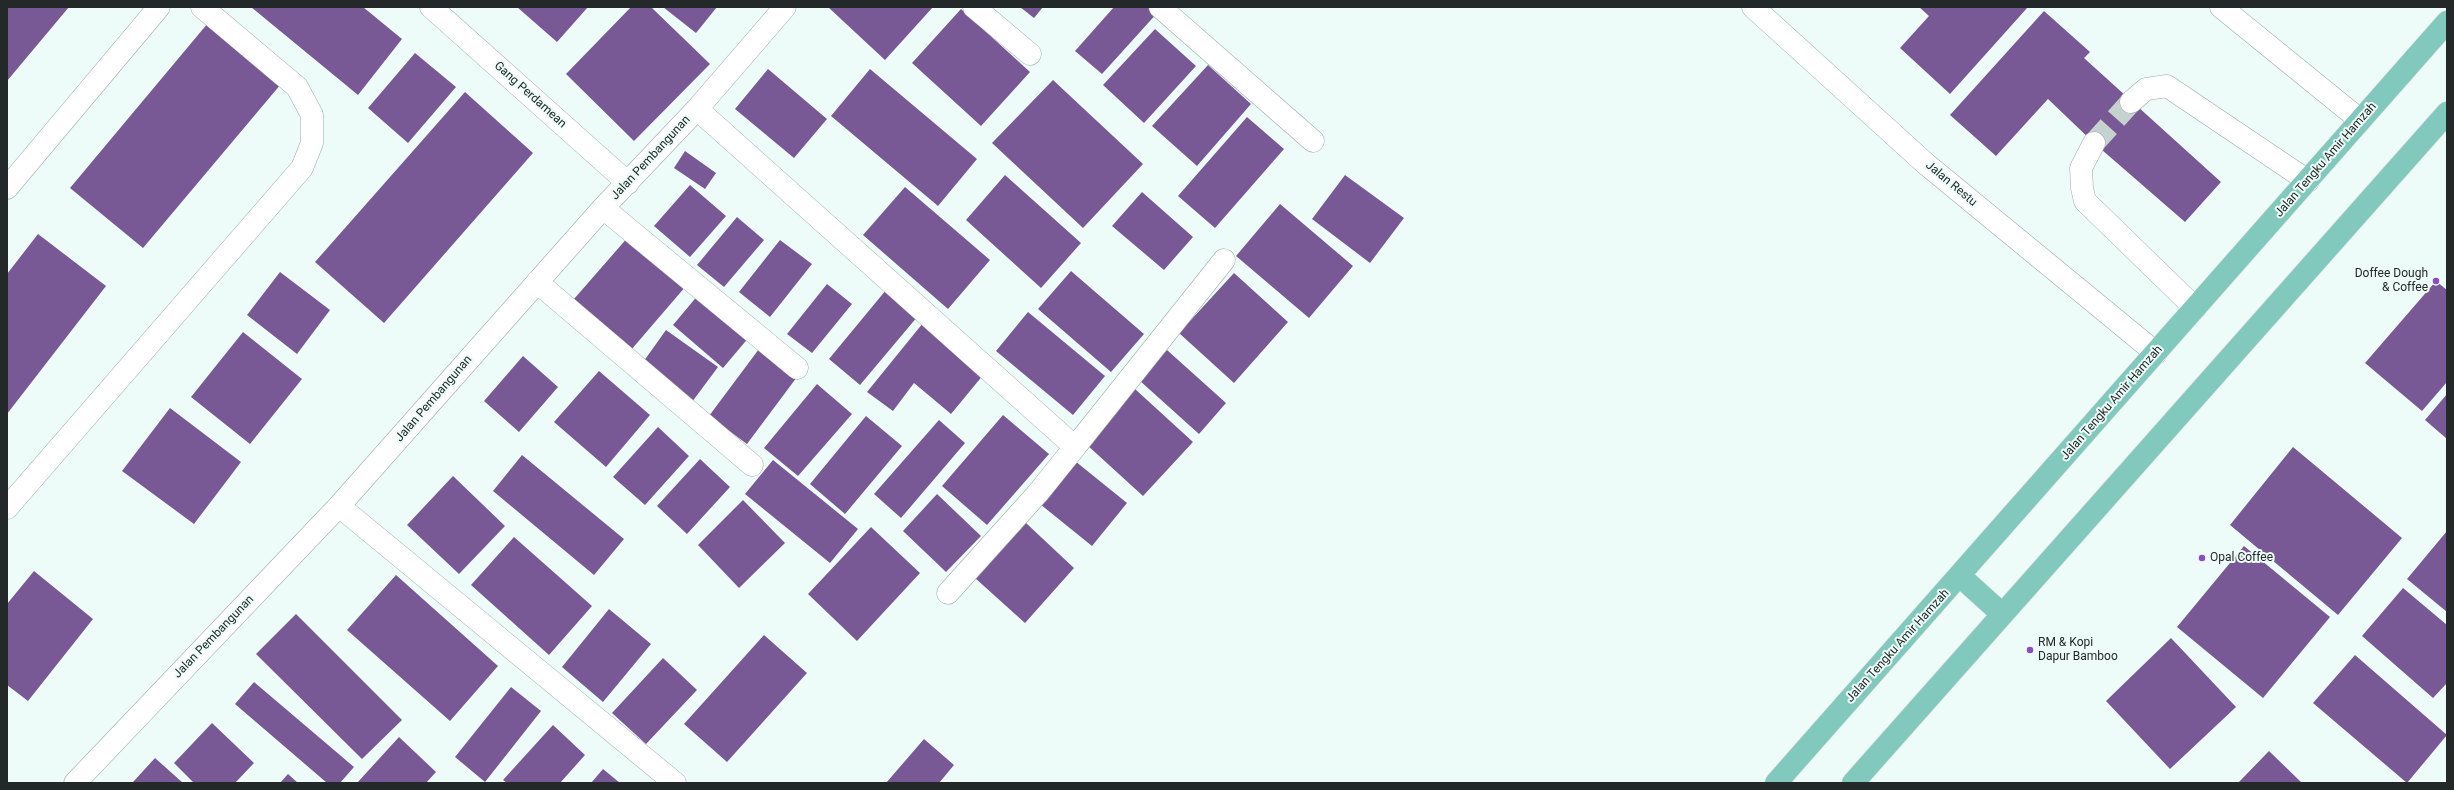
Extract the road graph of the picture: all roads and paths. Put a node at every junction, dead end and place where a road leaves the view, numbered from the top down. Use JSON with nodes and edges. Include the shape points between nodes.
{"nodes":[{"id":1,"x":159,"y":7,"type":"edge"},
{"id":2,"x":202,"y":7,"type":"edge"},
{"id":3,"x":431,"y":7,"type":"edge"},
{"id":4,"x":785,"y":7,"type":"edge"},
{"id":5,"x":974,"y":7,"type":"edge"},
{"id":6,"x":1160,"y":7,"type":"edge"},
{"id":7,"x":1753,"y":7,"type":"edge"},
{"id":8,"x":2222,"y":7,"type":"edge"},
{"id":9,"x":2447,"y":22,"type":"edge"},
{"id":10,"x":1030,"y":54,"type":"dead end"},
{"id":11,"x":2131,"y":102,"type":"tunnel mouth"},
{"id":12,"x":697,"y":109,"type":"junction"},
{"id":13,"x":2447,"y":112,"type":"edge"},
{"id":14,"x":2360,"y":120,"type":"junction"},
{"id":15,"x":1313,"y":142,"type":"dead end"},
{"id":16,"x":2094,"y":143,"type":"tunnel mouth"},
{"id":17,"x":2308,"y":181,"type":"junction"},
{"id":18,"x":628,"y":183,"type":"junction"},
{"id":19,"x":7,"y":188,"type":"edge"},
{"id":20,"x":603,"y":208,"type":"junction"},
{"id":21,"x":1224,"y":260,"type":"dead end"},
{"id":22,"x":537,"y":282,"type":"junction"},
{"id":23,"x":2196,"y":308,"type":"junction"},
{"id":24,"x":2156,"y":353,"type":"junction"},
{"id":25,"x":796,"y":368,"type":"dead end"},
{"id":26,"x":1075,"y":447,"type":"junction"},
{"id":27,"x":752,"y":465,"type":"dead end"},
{"id":28,"x":340,"y":506,"type":"junction"},
{"id":29,"x":7,"y":508,"type":"edge"},
{"id":30,"x":1960,"y":576,"type":"junction"},
{"id":31,"x":948,"y":593,"type":"dead end"},
{"id":32,"x":2002,"y":614,"type":"junction"},
{"id":33,"x":79,"y":781,"type":"edge"},
{"id":34,"x":675,"y":783,"type":"edge"},
{"id":35,"x":1776,"y":783,"type":"edge"},
{"id":36,"x":1853,"y":783,"type":"edge"}],
"edges":[{"from":1,"to":19,"type":"street"},
{"from":2,"to":29,"type":"street","via":[[297,87],[312,115],[312,143],[302,168]]},
{"from":3,"to":18,"type":"street","name":"Gang Perdamean"},
{"from":4,"to":12,"type":"street","name":"Jalan Pembangunan"},
{"from":5,"to":10,"type":"street"},
{"from":6,"to":15,"type":"street"},
{"from":7,"to":24,"type":"street","name":"Jalan Restu","via":[[1926,164]]},
{"from":8,"to":14,"type":"street"},
{"from":9,"to":14,"type":"main road","name":"Jalan Tengku Amir Hamzah"},
{"from":11,"to":17,"type":"street","via":[[2146,89],[2167,86]]},
{"from":12,"to":18,"type":"street","name":"Jalan Pembangunan"},
{"from":12,"to":26,"type":"street"},
{"from":13,"to":32,"type":"main road"},
{"from":14,"to":17,"type":"main road","name":"Jalan Tengku Amir Hamzah"},
{"from":16,"to":23,"type":"street","via":[[2081,168],[2082,188],[2086,201]]},
{"from":17,"to":23,"type":"main road","name":"Jalan Tengku Amir Hamzah"},
{"from":18,"to":20,"type":"street","name":"Jalan Pembangunan"},
{"from":20,"to":22,"type":"street","name":"Jalan Pembangunan"},
{"from":20,"to":25,"type":"street"},
{"from":21,"to":26,"type":"street"},
{"from":22,"to":27,"type":"street"},
{"from":22,"to":28,"type":"street","name":"Jalan Pembangunan"},
{"from":23,"to":24,"type":"main road","name":"Jalan Tengku Amir Hamzah"},
{"from":24,"to":30,"type":"main road","name":"Jalan Tengku Amir Hamzah"},
{"from":26,"to":31,"type":"street"},
{"from":28,"to":33,"type":"street","name":"Jalan Pembangunan"},
{"from":28,"to":34,"type":"street"},
{"from":30,"to":32,"type":"main road"},
{"from":30,"to":35,"type":"main road","name":"Jalan Tengku Amir Hamzah"},
{"from":32,"to":36,"type":"main road"}]}
